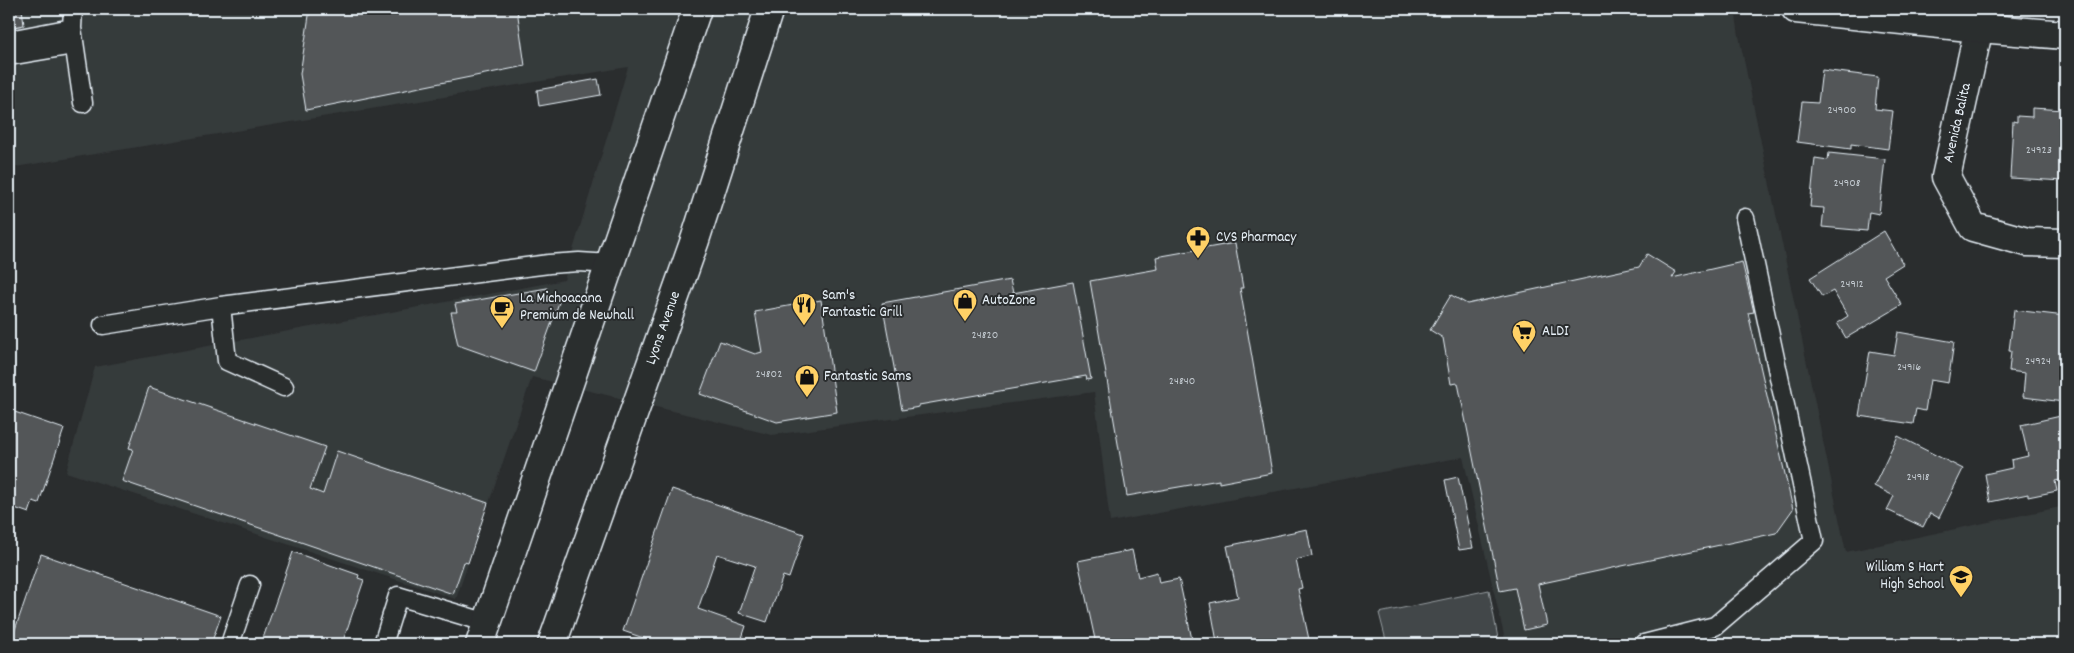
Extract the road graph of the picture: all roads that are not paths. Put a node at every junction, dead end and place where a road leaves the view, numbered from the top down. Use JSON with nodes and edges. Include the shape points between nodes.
{"nodes":[{"id":1,"x":73,"y":9,"type":"edge"},
{"id":2,"x":697,"y":9,"type":"edge"},
{"id":3,"x":769,"y":9,"type":"edge"},
{"id":4,"x":1796,"y":9,"type":"edge"},
{"id":5,"x":1981,"y":19,"type":"edge"},
{"id":6,"x":2065,"y":35,"type":"edge"},
{"id":7,"x":73,"y":37,"type":"junction"},
{"id":8,"x":9,"y":40,"type":"edge"},
{"id":9,"x":9,"y":56,"type":"edge"},
{"id":10,"x":83,"y":103,"type":"dead end"},
{"id":11,"x":1745,"y":218,"type":"dead end"},
{"id":12,"x":2065,"y":243,"type":"edge"},
{"id":13,"x":611,"y":264,"type":"junction"},
{"id":14,"x":221,"y":306,"type":"junction"},
{"id":15,"x":103,"y":325,"type":"dead end"},
{"id":16,"x":284,"y":387,"type":"dead end"},
{"id":17,"x":250,"y":584,"type":"dead end"},
{"id":18,"x":484,"y":633,"type":"edge"},
{"id":19,"x":230,"y":644,"type":"edge"},
{"id":20,"x":383,"y":644,"type":"edge"},
{"id":21,"x":552,"y":644,"type":"edge"},
{"id":22,"x":1644,"y":644,"type":"edge"}],
"edges":[{"from":1,"to":7,"type":"lane"},
{"from":2,"to":13,"type":"main road"},
{"from":3,"to":21,"type":"main road","name":"Lyons Avenue","via":[[695,240]]},
{"from":4,"to":5,"type":"main road"},
{"from":5,"to":6,"type":"main road"},
{"from":5,"to":12,"type":"main road","name":"Avenida Balita","via":[[1946,177],[1973,227],[2026,242]]},
{"from":7,"to":8,"type":"lane"},
{"from":7,"to":9,"type":"lane"},
{"from":7,"to":10,"type":"lane"},
{"from":11,"to":22,"type":"lane","via":[[1814,541],[1715,626]]},
{"from":13,"to":14,"type":"lane","via":[[549,264]]},
{"from":13,"to":18,"type":"main road"},
{"from":14,"to":15,"type":"lane"},
{"from":14,"to":16,"type":"lane","via":[[227,362]]},
{"from":17,"to":19,"type":"lane"},
{"from":18,"to":20,"type":"lane","via":[[398,596]]}]}
